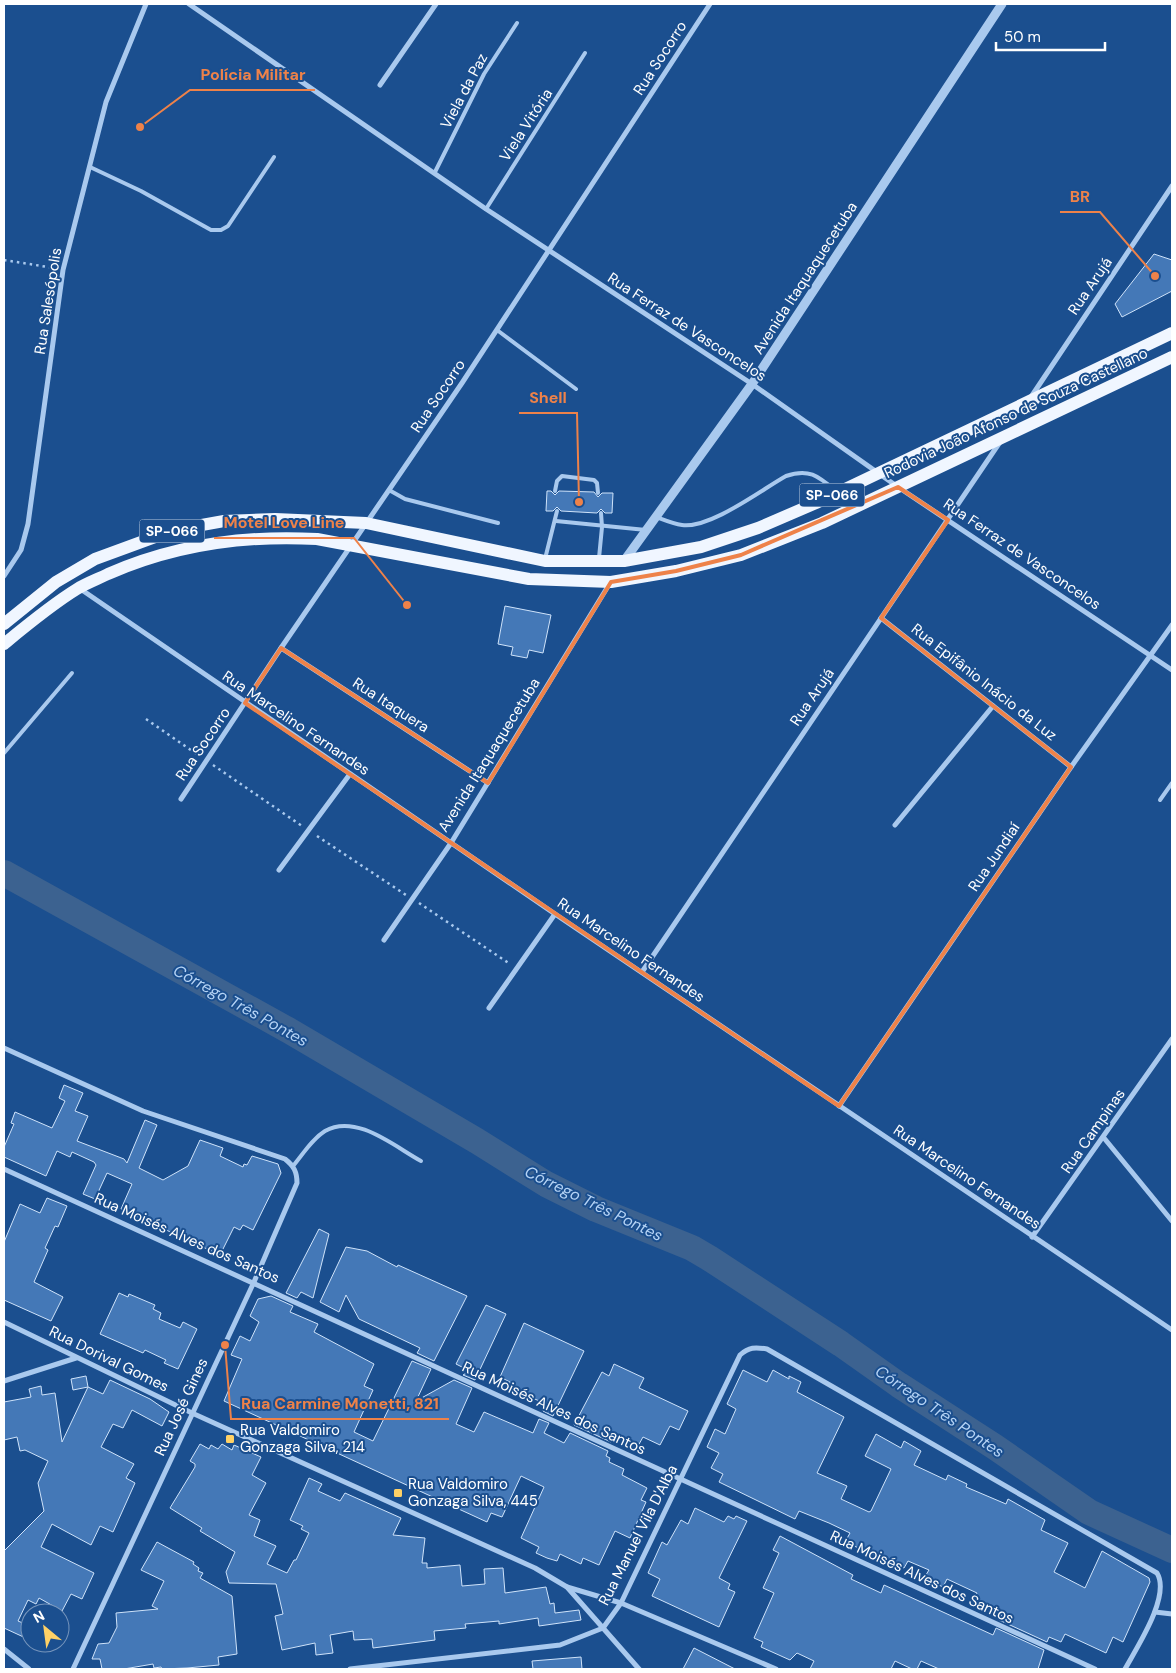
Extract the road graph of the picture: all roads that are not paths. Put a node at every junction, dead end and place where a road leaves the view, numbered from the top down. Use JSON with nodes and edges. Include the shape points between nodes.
{"nodes":[{"id":1,"x":146,"y":4,"type":"edge"},
{"id":2,"x":189,"y":4,"type":"edge"},
{"id":3,"x":436,"y":4,"type":"edge"},
{"id":4,"x":710,"y":4,"type":"edge"},
{"id":5,"x":1002,"y":4,"type":"edge"},
{"id":6,"x":517,"y":23,"type":"dead end"},
{"id":7,"x":585,"y":53,"type":"dead end"},
{"id":8,"x":380,"y":85,"type":"dead end"},
{"id":9,"x":274,"y":157,"type":"dead end"},
{"id":10,"x":90,"y":168,"type":"junction"},
{"id":11,"x":435,"y":172,"type":"junction"},
{"id":12,"x":1172,"y":186,"type":"edge"},
{"id":13,"x":486,"y":209,"type":"junction"},
{"id":14,"x":548,"y":250,"type":"junction"},
{"id":15,"x":497,"y":330,"type":"junction"},
{"id":16,"x":1172,"y":333,"type":"edge"},
{"id":17,"x":1172,"y":357,"type":"edge"},
{"id":18,"x":752,"y":384,"type":"junction"},
{"id":19,"x":576,"y":389,"type":"dead end"},
{"id":20,"x":1029,"y":399,"type":"junction"},
{"id":21,"x":1004,"y":437,"type":"junction"},
{"id":22,"x":879,"y":474,"type":"junction"},
{"id":23,"x":898,"y":487,"type":"junction"},
{"id":24,"x":389,"y":490,"type":"junction"},
{"id":25,"x":555,"y":491,"type":"dead end"},
{"id":26,"x":598,"y":492,"type":"dead end"},
{"id":27,"x":838,"y":493,"type":"junction"},
{"id":28,"x":557,"y":511,"type":"dead end"},
{"id":29,"x":601,"y":513,"type":"dead end"},
{"id":30,"x":656,"y":517,"type":"junction"},
{"id":31,"x":948,"y":520,"type":"junction"},
{"id":32,"x":556,"y":522,"type":"junction"},
{"id":33,"x":366,"y":523,"type":"junction"},
{"id":34,"x":498,"y":523,"type":"dead end"},
{"id":35,"x":602,"y":527,"type":"junction"},
{"id":36,"x":647,"y":530,"type":"junction"},
{"id":37,"x":351,"y":545,"type":"junction"},
{"id":38,"x":545,"y":561,"type":"junction"},
{"id":39,"x":598,"y":561,"type":"junction"},
{"id":40,"x":624,"y":561,"type":"junction"},
{"id":41,"x":4,"y":576,"type":"edge"},
{"id":42,"x":611,"y":582,"type":"junction"},
{"id":43,"x":78,"y":588,"type":"junction"},
{"id":44,"x":881,"y":618,"type":"junction"},
{"id":45,"x":4,"y":624,"type":"edge"},
{"id":46,"x":1172,"y":625,"type":"edge"},
{"id":47,"x":4,"y":644,"type":"edge"},
{"id":48,"x":281,"y":648,"type":"junction"},
{"id":49,"x":1152,"y":656,"type":"junction"},
{"id":50,"x":1172,"y":670,"type":"edge"},
{"id":51,"x":72,"y":673,"type":"dead end"},
{"id":52,"x":245,"y":703,"type":"junction"},
{"id":53,"x":993,"y":706,"type":"junction"},
{"id":54,"x":4,"y":752,"type":"edge"},
{"id":55,"x":1071,"y":767,"type":"junction"},
{"id":56,"x":350,"y":774,"type":"junction"},
{"id":57,"x":488,"y":783,"type":"junction"},
{"id":58,"x":1172,"y":783,"type":"edge"},
{"id":59,"x":181,"y":799,"type":"dead end"},
{"id":60,"x":1160,"y":800,"type":"dead end"},
{"id":61,"x":895,"y":825,"type":"dead end"},
{"id":62,"x":451,"y":843,"type":"junction"},
{"id":63,"x":279,"y":870,"type":"dead end"},
{"id":64,"x":555,"y":914,"type":"junction"},
{"id":65,"x":384,"y":940,"type":"dead end"},
{"id":66,"x":642,"y":972,"type":"junction"},
{"id":67,"x":489,"y":1008,"type":"dead end"},
{"id":68,"x":1172,"y":1039,"type":"edge"},
{"id":69,"x":4,"y":1048,"type":"edge"},
{"id":70,"x":839,"y":1106,"type":"junction"},
{"id":71,"x":1104,"y":1138,"type":"junction"},
{"id":72,"x":421,"y":1161,"type":"dead end"},
{"id":73,"x":293,"y":1166,"type":"junction"},
{"id":74,"x":4,"y":1169,"type":"edge"},
{"id":75,"x":1172,"y":1221,"type":"edge"},
{"id":76,"x":1032,"y":1237,"type":"junction"},
{"id":77,"x":254,"y":1282,"type":"junction"},
{"id":78,"x":4,"y":1322,"type":"edge"},
{"id":79,"x":1172,"y":1330,"type":"edge"},
{"id":80,"x":77,"y":1358,"type":"junction"},
{"id":81,"x":4,"y":1381,"type":"edge"},
{"id":82,"x":192,"y":1413,"type":"junction"},
{"id":83,"x":680,"y":1480,"type":"junction"},
{"id":84,"x":567,"y":1587,"type":"junction"},
{"id":85,"x":621,"y":1603,"type":"junction"},
{"id":86,"x":1155,"y":1612,"type":"junction"},
{"id":87,"x":1172,"y":1614,"type":"edge"},
{"id":88,"x":602,"y":1628,"type":"junction"},
{"id":89,"x":4,"y":1649,"type":"edge"},
{"id":90,"x":29,"y":1669,"type":"edge"},
{"id":91,"x":73,"y":1669,"type":"edge"},
{"id":92,"x":350,"y":1669,"type":"edge"},
{"id":93,"x":639,"y":1669,"type":"edge"},
{"id":94,"x":776,"y":1669,"type":"edge"},
{"id":95,"x":1095,"y":1669,"type":"edge"},
{"id":96,"x":1125,"y":1669,"type":"edge"}],
"edges":[{"from":1,"to":10,"type":"street","name":"Rua Salesópolis","via":[[106,102]]},
{"from":2,"to":11,"type":"street","name":"Rua Ferraz de Vasconcelos"},
{"from":3,"to":8,"type":"street"},
{"from":4,"to":14,"type":"street","name":"Rua Socorro"},
{"from":5,"to":18,"type":"street","name":"Avenida Itaquaquecetuba"},
{"from":6,"to":11,"type":"lane","name":"Viela da Paz","via":[[484,74]]},
{"from":7,"to":13,"type":"lane","name":"Viela Vitória"},
{"from":9,"to":10,"type":"lane","via":[[228,226],[221,230],[211,230],[141,191]]},
{"from":10,"to":41,"type":"street","name":"Rua Salesópolis","via":[[63,270],[28,524],[21,550]]},
{"from":11,"to":13,"type":"street","name":"Rua Ferraz de Vasconcelos"},
{"from":12,"to":20,"type":"street","name":"Rua Arujá"},
{"from":13,"to":14,"type":"street","name":"Rua Ferraz de Vasconcelos"},
{"from":14,"to":15,"type":"street","name":"Rua Socorro"},
{"from":14,"to":18,"type":"street","name":"Rua Ferraz de Vasconcelos"},
{"from":15,"to":19,"type":"lane"},
{"from":15,"to":24,"type":"street","name":"Rua Socorro"},
{"from":16,"to":20,"type":"main road","name":"Rodovia João Afonso de Souza Castellano","number":"SP-066"},
{"from":17,"to":21,"type":"main road","name":"Rodovia João Afonso de Souza Castellano","number":"SP-066"},
{"from":18,"to":22,"type":"street","name":"Rua Ferraz de Vasconcelos"},
{"from":18,"to":30,"type":"street","name":"Avenida Itaquaquecetuba"},
{"from":20,"to":22,"type":"main road","name":"Rodovia João Afonso de Souza Castellano","number":"SP-066"},
{"from":21,"to":23,"type":"main road","name":"Rodovia João Afonso de Souza Castellano","number":"SP-066"},
{"from":21,"to":31,"type":"street","name":"Rua Arujá"},
{"from":22,"to":23,"type":"street","name":"Rua Ferraz de Vasconcelos"},
{"from":22,"to":27,"type":"main road","name":"Rodovia João Afonso de Souza Castellano","number":"SP-066"},
{"from":23,"to":31,"type":"street","name":"Rua Ferraz de Vasconcelos"},
{"from":23,"to":42,"type":"main road","name":"Rodovia João Afonso de Souza Castellano","number":"SP-066","via":[[822,523],[741,554],[676,572]]},
{"from":24,"to":33,"type":"street","name":"Rua Socorro"},
{"from":24,"to":34,"type":"lane","via":[[405,499]]},
{"from":25,"to":26,"type":"lane","via":[[562,476],[594,480]]},
{"from":27,"to":30,"type":"lane","via":[[818,476],[798,472],[700,523],[683,526]]},
{"from":27,"to":40,"type":"main road","name":"Rodovia João Afonso de Souza Castellano","number":"SP-066","via":[[758,528],[701,547]]},
{"from":28,"to":32,"type":"lane"},
{"from":29,"to":35,"type":"lane"},
{"from":30,"to":36,"type":"street","name":"Avenida Itaquaquecetuba"},
{"from":31,"to":44,"type":"street","name":"Rua Arujá"},
{"from":31,"to":49,"type":"street","name":"Rua Ferraz de Vasconcelos"},
{"from":32,"to":35,"type":"lane"},
{"from":32,"to":38,"type":"lane"},
{"from":33,"to":37,"type":"street","name":"Rua Socorro"},
{"from":33,"to":38,"type":"main road","name":"Rodovia João Afonso de Souza Castellano","number":"SP-066"},
{"from":33,"to":45,"type":"main road","number":"SP-066","via":[[275,519],[224,521],[174,530],[95,559],[56,582]]},
{"from":35,"to":36,"type":"lane"},
{"from":35,"to":39,"type":"lane"},
{"from":36,"to":40,"type":"street","name":"Avenida Itaquaquecetuba"},
{"from":37,"to":42,"type":"main road","name":"Rodovia João Afonso de Souza Castellano","number":"SP-066","via":[[529,579]]},
{"from":37,"to":43,"type":"main road","number":"SP-066","via":[[284,537],[231,541],[149,558]]},
{"from":37,"to":48,"type":"street","name":"Rua Socorro"},
{"from":38,"to":39,"type":"main road","name":"Rodovia João Afonso de Souza Castellano","number":"SP-066"},
{"from":39,"to":40,"type":"main road","name":"Rodovia João Afonso de Souza Castellano","number":"SP-066"},
{"from":42,"to":57,"type":"street","name":"Avenida Itaquaquecetuba"},
{"from":43,"to":47,"type":"main road","number":"SP-066"},
{"from":43,"to":52,"type":"street","name":"Rua Marcelino Fernandes"},
{"from":44,"to":53,"type":"street","name":"Rua Epifânio Inácio da Luz"},
{"from":44,"to":66,"type":"street","name":"Rua Arujá"},
{"from":46,"to":49,"type":"street","name":"Rua Jundiaí"},
{"from":48,"to":52,"type":"street","name":"Rua Socorro"},
{"from":48,"to":57,"type":"street","name":"Rua Itaquera"},
{"from":49,"to":50,"type":"street","name":"Rua Ferraz de Vasconcelos"},
{"from":49,"to":55,"type":"street","name":"Rua Jundiaí"},
{"from":51,"to":54,"type":"lane"},
{"from":52,"to":56,"type":"street","name":"Rua Marcelino Fernandes"},
{"from":52,"to":59,"type":"street","name":"Rua Socorro"},
{"from":53,"to":55,"type":"street","name":"Rua Epifânio Inácio da Luz"},
{"from":53,"to":61,"type":"street"},
{"from":55,"to":70,"type":"street","name":"Rua Jundiaí"},
{"from":56,"to":62,"type":"street","name":"Rua Marcelino Fernandes"},
{"from":56,"to":63,"type":"street"},
{"from":57,"to":62,"type":"street","name":"Avenida Itaquaquecetuba"},
{"from":58,"to":60,"type":"lane"},
{"from":62,"to":64,"type":"street","name":"Rua Marcelino Fernandes"},
{"from":62,"to":65,"type":"street","name":"Avenida Itaquaquecetuba"},
{"from":64,"to":66,"type":"street","name":"Rua Marcelino Fernandes"},
{"from":64,"to":67,"type":"street"},
{"from":66,"to":70,"type":"street","name":"Rua Marcelino Fernandes"},
{"from":68,"to":71,"type":"street","name":"Rua Campinas"},
{"from":69,"to":73,"type":"street","via":[[143,1111],[276,1155]]},
{"from":70,"to":76,"type":"street","name":"Rua Marcelino Fernandes"},
{"from":71,"to":75,"type":"street"},
{"from":71,"to":76,"type":"street","name":"Rua Campinas"},
{"from":72,"to":73,"type":"lane","via":[[361,1128],[346,1126],[334,1127],[316,1138]]},
{"from":73,"to":77,"type":"street","name":"Rua José Gines","via":[[297,1183]]},
{"from":74,"to":77,"type":"street","name":"Rua Moisés Alves dos Santos"},
{"from":76,"to":79,"type":"street","name":"Rua Marcelino Fernandes"},
{"from":77,"to":82,"type":"street","name":"Rua José Gines"},
{"from":77,"to":83,"type":"street","name":"Rua Moisés Alves dos Santos"},
{"from":78,"to":80,"type":"street","name":"Rua Dorival Gomes"},
{"from":80,"to":81,"type":"street"},
{"from":80,"to":82,"type":"street","name":"Rua Dorival Gomes"},
{"from":82,"to":84,"type":"street","name":"Rua Dorival Gomes","via":[[535,1568]]},
{"from":82,"to":91,"type":"street","name":"Rua José Gines"},
{"from":83,"to":85,"type":"street","name":"Rua Manuel Vila D'Alba"},
{"from":83,"to":86,"type":"street","name":"Rua Manuel Vila D'Alba","via":[[740,1355],[748,1348],[766,1349],[1157,1573],[1162,1587]]},
{"from":83,"to":95,"type":"street","name":"Rua Moisés Alves dos Santos"},
{"from":84,"to":85,"type":"street"},
{"from":84,"to":88,"type":"street","name":"Rua Dorival Gomes"},
{"from":85,"to":88,"type":"street","name":"Rua Manuel Vila D'Alba"},
{"from":85,"to":94,"type":"street"},
{"from":86,"to":87,"type":"street"},
{"from":86,"to":96,"type":"street"},
{"from":88,"to":92,"type":"street","name":"Rua Manuel Vila D'Alba","via":[[583,1638],[542,1649]]},
{"from":88,"to":93,"type":"street","name":"Rua Dorival Gomes"},
{"from":89,"to":90,"type":"street"}]}
